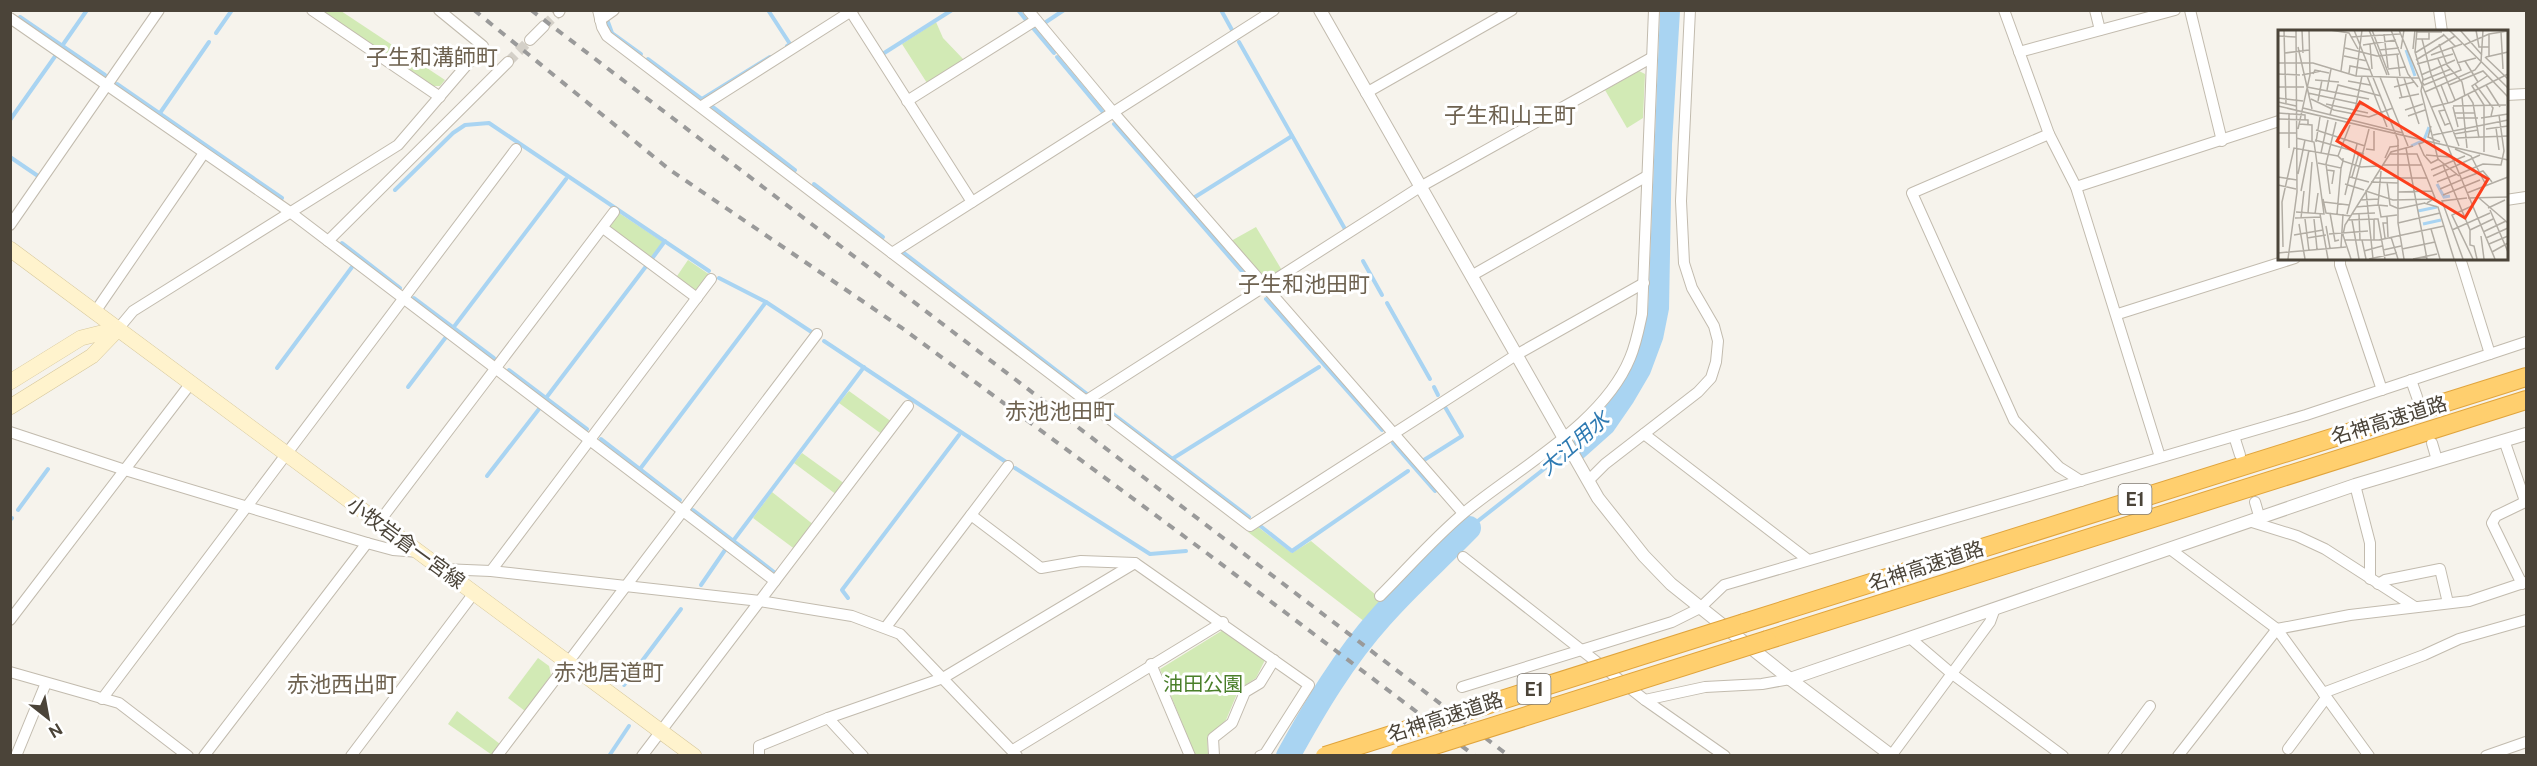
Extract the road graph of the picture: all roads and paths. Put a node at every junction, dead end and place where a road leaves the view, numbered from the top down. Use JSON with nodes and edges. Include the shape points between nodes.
{"nodes":[{"id":1,"x":15,"y":10,"type":"edge"},
{"id":2,"x":159,"y":10,"type":"edge"},
{"id":3,"x":312,"y":10,"type":"edge"},
{"id":4,"x":439,"y":10,"type":"edge"},
{"id":5,"x":614,"y":10,"type":"edge"},
{"id":6,"x":1028,"y":10,"type":"edge"},
{"id":7,"x":1274,"y":10,"type":"edge"},
{"id":8,"x":1320,"y":10,"type":"edge"},
{"id":9,"x":1512,"y":10,"type":"edge"},
{"id":10,"x":1654,"y":10,"type":"edge"},
{"id":11,"x":1690,"y":10,"type":"edge"},
{"id":12,"x":2004,"y":10,"type":"edge"},
{"id":13,"x":2095,"y":10,"type":"edge"},
{"id":14,"x":2175,"y":10,"type":"edge"},
{"id":15,"x":2190,"y":10,"type":"edge"},
{"id":16,"x":2439,"y":10,"type":"edge"},
{"id":17,"x":852,"y":11,"type":"edge"},
{"id":18,"x":599,"y":15,"type":"edge"},
{"id":19,"x":1035,"y":20,"type":"junction"},
{"id":20,"x":12,"y":22,"type":"edge"},
{"id":21,"x":544,"y":26,"type":"tunnel mouth"},
{"id":22,"x":2100,"y":30,"type":"junction"},
{"id":23,"x":2442,"y":30,"type":"edge"},
{"id":24,"x":530,"y":40,"type":"tunnel mouth"},
{"id":25,"x":2019,"y":52,"type":"junction"},
{"id":26,"x":1651,"y":58,"type":"junction"},
{"id":27,"x":508,"y":62,"type":"tunnel mouth"},
{"id":28,"x":108,"y":85,"type":"junction"},
{"id":29,"x":2507,"y":92,"type":"edge"},
{"id":30,"x":1366,"y":93,"type":"junction"},
{"id":31,"x":2526,"y":94,"type":"edge"},
{"id":32,"x":440,"y":97,"type":"junction"},
{"id":33,"x":907,"y":101,"type":"junction"},
{"id":34,"x":702,"y":106,"type":"junction"},
{"id":35,"x":1113,"y":112,"type":"junction"},
{"id":36,"x":2278,"y":121,"type":"edge"},
{"id":37,"x":2049,"y":134,"type":"junction"},
{"id":38,"x":2222,"y":141,"type":"junction"},
{"id":39,"x":516,"y":149,"type":"dead end"},
{"id":40,"x":204,"y":153,"type":"junction"},
{"id":41,"x":1647,"y":176,"type":"junction"},
{"id":42,"x":1420,"y":187,"type":"junction"},
{"id":43,"x":2076,"y":187,"type":"junction"},
{"id":44,"x":2526,"y":197,"type":"edge"},
{"id":45,"x":2507,"y":200,"type":"edge"},
{"id":46,"x":972,"y":202,"type":"junction"},
{"id":47,"x":290,"y":212,"type":"junction"},
{"id":48,"x":614,"y":212,"type":"dead end"},
{"id":49,"x":10,"y":225,"type":"edge"},
{"id":50,"x":603,"y":228,"type":"junction"},
{"id":51,"x":328,"y":242,"type":"junction"},
{"id":52,"x":10,"y":249,"type":"edge"},
{"id":53,"x":892,"y":253,"type":"junction"},
{"id":54,"x":2289,"y":260,"type":"edge"},
{"id":55,"x":2340,"y":260,"type":"edge"},
{"id":56,"x":2461,"y":260,"type":"edge"},
{"id":57,"x":1471,"y":276,"type":"junction"},
{"id":58,"x":711,"y":279,"type":"dead end"},
{"id":59,"x":1644,"y":283,"type":"junction"},
{"id":60,"x":1266,"y":287,"type":"junction"},
{"id":61,"x":403,"y":298,"type":"junction"},
{"id":62,"x":697,"y":298,"type":"junction"},
{"id":63,"x":95,"y":312,"type":"junction"},
{"id":64,"x":2118,"y":314,"type":"junction"},
{"id":65,"x":118,"y":329,"type":"junction"},
{"id":66,"x":817,"y":333,"type":"dead end"},
{"id":67,"x":2526,"y":342,"type":"edge"},
{"id":68,"x":2490,"y":354,"type":"junction"},
{"id":69,"x":1516,"y":355,"type":"junction"},
{"id":70,"x":496,"y":369,"type":"junction"},
{"id":71,"x":2526,"y":377,"type":"edge"},
{"id":72,"x":2411,"y":380,"type":"junction"},
{"id":73,"x":10,"y":382,"type":"edge"},
{"id":74,"x":191,"y":383,"type":"junction"},
{"id":75,"x":2382,"y":390,"type":"junction"},
{"id":76,"x":2416,"y":397,"type":"dead end"},
{"id":77,"x":1087,"y":400,"type":"junction"},
{"id":78,"x":2526,"y":400,"type":"edge"},
{"id":79,"x":908,"y":406,"type":"dead end"},
{"id":80,"x":10,"y":407,"type":"edge"},
{"id":81,"x":10,"y":432,"type":"edge"},
{"id":82,"x":1394,"y":433,"type":"junction"},
{"id":83,"x":1644,"y":434,"type":"junction"},
{"id":84,"x":2526,"y":434,"type":"edge"},
{"id":85,"x":2234,"y":436,"type":"junction"},
{"id":86,"x":589,"y":440,"type":"junction"},
{"id":87,"x":1565,"y":440,"type":"junction"},
{"id":88,"x":2504,"y":440,"type":"junction"},
{"id":89,"x":2432,"y":443,"type":"dead end"},
{"id":90,"x":285,"y":454,"type":"junction"},
{"id":91,"x":2240,"y":455,"type":"dead end"},
{"id":92,"x":2160,"y":457,"type":"junction"},
{"id":93,"x":2437,"y":460,"type":"junction"},
{"id":94,"x":1008,"y":466,"type":"dead end"},
{"id":95,"x":125,"y":470,"type":"junction"},
{"id":96,"x":1588,"y":481,"type":"junction"},
{"id":97,"x":2081,"y":481,"type":"junction"},
{"id":98,"x":2355,"y":485,"type":"junction"},
{"id":99,"x":2255,"y":502,"type":"dead end"},
{"id":100,"x":246,"y":507,"type":"junction"},
{"id":101,"x":683,"y":511,"type":"junction"},
{"id":102,"x":1463,"y":513,"type":"junction"},
{"id":103,"x":971,"y":515,"type":"junction"},
{"id":104,"x":2256,"y":520,"type":"junction"},
{"id":105,"x":379,"y":522,"type":"junction"},
{"id":106,"x":367,"y":543,"type":"junction"},
{"id":107,"x":2170,"y":549,"type":"junction"},
{"id":108,"x":420,"y":552,"type":"junction"},
{"id":109,"x":1463,"y":556,"type":"dead end"},
{"id":110,"x":1807,"y":559,"type":"junction"},
{"id":111,"x":1135,"y":563,"type":"junction"},
{"id":112,"x":442,"y":569,"type":"junction"},
{"id":113,"x":491,"y":571,"type":"junction"},
{"id":114,"x":775,"y":581,"type":"junction"},
{"id":115,"x":2374,"y":581,"type":"junction"},
{"id":116,"x":2524,"y":583,"type":"edge"},
{"id":117,"x":623,"y":587,"type":"junction"},
{"id":118,"x":474,"y":593,"type":"junction"},
{"id":119,"x":1380,"y":596,"type":"dead end"},
{"id":120,"x":760,"y":601,"type":"junction"},
{"id":121,"x":2448,"y":603,"type":"junction"},
{"id":122,"x":2415,"y":607,"type":"junction"},
{"id":123,"x":1700,"y":608,"type":"junction"},
{"id":124,"x":1994,"y":611,"type":"junction"},
{"id":125,"x":2526,"y":620,"type":"edge"},
{"id":126,"x":10,"y":621,"type":"edge"},
{"id":127,"x":1223,"y":622,"type":"junction"},
{"id":128,"x":886,"y":627,"type":"junction"},
{"id":129,"x":2277,"y":629,"type":"junction"},
{"id":130,"x":1910,"y":638,"type":"junction"},
{"id":131,"x":1583,"y":650,"type":"junction"},
{"id":132,"x":1274,"y":660,"type":"junction"},
{"id":133,"x":568,"y":662,"type":"junction"},
{"id":134,"x":1151,"y":664,"type":"junction"},
{"id":135,"x":10,"y":672,"type":"edge"},
{"id":136,"x":1952,"y":673,"type":"junction"},
{"id":137,"x":944,"y":678,"type":"junction"},
{"id":138,"x":1790,"y":679,"type":"junction"},
{"id":139,"x":46,"y":682,"type":"junction"},
{"id":140,"x":1462,"y":687,"type":"dead end"},
{"id":141,"x":2324,"y":695,"type":"junction"},
{"id":142,"x":102,"y":699,"type":"junction"},
{"id":143,"x":1645,"y":700,"type":"junction"},
{"id":144,"x":2150,"y":706,"type":"dead end"},
{"id":145,"x":828,"y":718,"type":"junction"},
{"id":146,"x":660,"y":731,"type":"junction"},
{"id":147,"x":2526,"y":742,"type":"edge"},
{"id":148,"x":2288,"y":749,"type":"dead end"},
{"id":149,"x":1015,"y":753,"type":"edge"},
{"id":150,"x":1891,"y":755,"type":"edge"},
{"id":151,"x":16,"y":756,"type":"edge"},
{"id":152,"x":188,"y":756,"type":"edge"},
{"id":153,"x":204,"y":756,"type":"edge"},
{"id":154,"x":351,"y":756,"type":"edge"},
{"id":155,"x":497,"y":756,"type":"edge"},
{"id":156,"x":642,"y":756,"type":"edge"},
{"id":157,"x":694,"y":756,"type":"edge"},
{"id":158,"x":759,"y":756,"type":"edge"},
{"id":159,"x":863,"y":756,"type":"edge"},
{"id":160,"x":1190,"y":756,"type":"edge"},
{"id":161,"x":1214,"y":756,"type":"edge"},
{"id":162,"x":1260,"y":756,"type":"edge"},
{"id":163,"x":1325,"y":756,"type":"edge"},
{"id":164,"x":1400,"y":756,"type":"edge"},
{"id":165,"x":1725,"y":756,"type":"edge"},
{"id":166,"x":2063,"y":756,"type":"edge"},
{"id":167,"x":2113,"y":756,"type":"edge"},
{"id":168,"x":2178,"y":756,"type":"edge"},
{"id":169,"x":2370,"y":756,"type":"edge"},
{"id":170,"x":2486,"y":756,"type":"edge"}],
"edges":[{"from":1,"to":20,"type":"street"},
{"from":2,"to":28,"type":"street"},
{"from":3,"to":32,"type":"street"},
{"from":4,"to":32,"type":"street","via":[[483,46]]},
{"from":5,"to":18,"type":"street"},
{"from":6,"to":19,"type":"street"},
{"from":7,"to":35,"type":"street"},
{"from":8,"to":30,"type":"street"},
{"from":9,"to":30,"type":"street"},
{"from":10,"to":26,"type":"street"},
{"from":11,"to":83,"type":"street","via":[[1681,201],[1684,263],[1692,288],[1714,326],[1718,341],[1716,362],[1711,378],[1698,392]]},
{"from":12,"to":25,"type":"street"},
{"from":13,"to":22,"type":"street"},
{"from":14,"to":22,"type":"street"},
{"from":15,"to":38,"type":"street"},
{"from":16,"to":23,"type":"street"},
{"from":17,"to":33,"type":"street"},
{"from":17,"to":34,"type":"street"},
{"from":18,"to":34,"type":"street","via":[[607,36]]},
{"from":19,"to":33,"type":"street"},
{"from":19,"to":35,"type":"street"},
{"from":20,"to":28,"type":"street"},
{"from":21,"to":24,"type":"street"},
{"from":22,"to":25,"type":"street"},
{"from":25,"to":37,"type":"street"},
{"from":26,"to":41,"type":"street"},
{"from":26,"to":42,"type":"street"},
{"from":27,"to":51,"type":"street"},
{"from":28,"to":40,"type":"street"},
{"from":28,"to":49,"type":"street"},
{"from":29,"to":31,"type":"street"},
{"from":30,"to":42,"type":"street"},
{"from":32,"to":47,"type":"street","via":[[398,145]]},
{"from":33,"to":46,"type":"street"},
{"from":34,"to":53,"type":"street"},
{"from":35,"to":46,"type":"street"},
{"from":35,"to":60,"type":"street"},
{"from":36,"to":38,"type":"street"},
{"from":37,"to":43,"type":"street"},
{"from":37,"to":97,"type":"street","via":[[1912,193],[2014,420],[2059,467]]},
{"from":38,"to":43,"type":"street"},
{"from":39,"to":61,"type":"street"},
{"from":40,"to":47,"type":"street"},
{"from":40,"to":63,"type":"street"},
{"from":41,"to":57,"type":"street"},
{"from":41,"to":59,"type":"street"},
{"from":42,"to":57,"type":"street"},
{"from":42,"to":60,"type":"street"},
{"from":43,"to":64,"type":"street"},
{"from":44,"to":45,"type":"street"},
{"from":46,"to":53,"type":"street"},
{"from":47,"to":51,"type":"street"},
{"from":47,"to":65,"type":"street","via":[[133,310]]},
{"from":48,"to":50,"type":"street"},
{"from":50,"to":62,"type":"street"},
{"from":50,"to":70,"type":"street"},
{"from":51,"to":61,"type":"street"},
{"from":52,"to":63,"type":"main road","name":"小牧岩倉一宮線"},
{"from":53,"to":77,"type":"street"},
{"from":54,"to":64,"type":"street"},
{"from":55,"to":75,"type":"street"},
{"from":56,"to":68,"type":"street"},
{"from":57,"to":69,"type":"street"},
{"from":58,"to":62,"type":"street"},
{"from":59,"to":69,"type":"street"},
{"from":59,"to":87,"type":"street","via":[[1642,314],[1630,358],[1619,380]]},
{"from":60,"to":77,"type":"street"},
{"from":60,"to":82,"type":"street"},
{"from":61,"to":70,"type":"street"},
{"from":61,"to":90,"type":"street"},
{"from":62,"to":86,"type":"street"},
{"from":63,"to":65,"type":"main road","name":"小牧岩倉一宮線"},
{"from":64,"to":92,"type":"street"},
{"from":65,"to":73,"type":"main road","via":[[81,338]]},
{"from":65,"to":74,"type":"main road","name":"小牧岩倉一宮線"},
{"from":65,"to":80,"type":"main road","via":[[92,356]]},
{"from":66,"to":101,"type":"street"},
{"from":67,"to":68,"type":"street"},
{"from":68,"to":72,"type":"street"},
{"from":69,"to":82,"type":"street"},
{"from":69,"to":87,"type":"street"},
{"from":70,"to":86,"type":"street"},
{"from":70,"to":105,"type":"street"},
{"from":71,"to":163,"type":"highway","name":"名神高速道路","number":"E1","bridge":true},
{"from":72,"to":75,"type":"street"},
{"from":72,"to":76,"type":"street"},
{"from":74,"to":90,"type":"main road","name":"小牧岩倉一宮線"},
{"from":74,"to":95,"type":"street"},
{"from":75,"to":85,"type":"street"},
{"from":77,"to":82,"type":"street","via":[[1250,526]]},
{"from":78,"to":164,"type":"highway","name":"名神高速道路","number":"E1","bridge":true},
{"from":79,"to":114,"type":"street"},
{"from":81,"to":95,"type":"street"},
{"from":82,"to":102,"type":"street"},
{"from":83,"to":96,"type":"street"},
{"from":83,"to":110,"type":"street"},
{"from":84,"to":88,"type":"street"},
{"from":85,"to":91,"type":"street"},
{"from":85,"to":92,"type":"street"},
{"from":86,"to":101,"type":"street"},
{"from":86,"to":113,"type":"street"},
{"from":87,"to":96,"type":"street"},
{"from":87,"to":102,"type":"street"},
{"from":88,"to":93,"type":"street"},
{"from":88,"to":116,"type":"street","via":[[2524,498],[2523,503],[2496,516],[2492,523]]},
{"from":89,"to":93,"type":"street"},
{"from":90,"to":100,"type":"street"},
{"from":90,"to":105,"type":"main road","name":"小牧岩倉一宮線"},
{"from":92,"to":97,"type":"street"},
{"from":93,"to":98,"type":"street"},
{"from":94,"to":103,"type":"street"},
{"from":95,"to":100,"type":"street"},
{"from":95,"to":126,"type":"street"},
{"from":96,"to":123,"type":"street","via":[[1644,556]]},
{"from":97,"to":110,"type":"street"},
{"from":98,"to":104,"type":"street"},
{"from":98,"to":115,"type":"street","via":[[2370,543]]},
{"from":99,"to":104,"type":"street"},
{"from":100,"to":106,"type":"street"},
{"from":100,"to":142,"type":"street"},
{"from":101,"to":114,"type":"street"},
{"from":101,"to":117,"type":"street"},
{"from":102,"to":119,"type":"street"},
{"from":103,"to":111,"type":"street","via":[[1041,568],[1081,561]]},
{"from":103,"to":128,"type":"street"},
{"from":104,"to":107,"type":"street"},
{"from":104,"to":115,"type":"street","via":[[2325,549]]},
{"from":105,"to":108,"type":"main road","name":"小牧岩倉一宮線"},
{"from":106,"to":108,"type":"street"},
{"from":106,"to":153,"type":"street"},
{"from":107,"to":124,"type":"street"},
{"from":107,"to":129,"type":"street"},
{"from":108,"to":112,"type":"main road","name":"小牧岩倉一宮線"},
{"from":109,"to":131,"type":"street"},
{"from":110,"to":123,"type":"street","via":[[1724,585]]},
{"from":111,"to":127,"type":"street"},
{"from":111,"to":137,"type":"street"},
{"from":112,"to":113,"type":"street"},
{"from":112,"to":118,"type":"main road","name":"小牧岩倉一宮線"},
{"from":113,"to":117,"type":"street"},
{"from":114,"to":120,"type":"street"},
{"from":115,"to":121,"type":"street","via":[[2440,568]]},
{"from":115,"to":122,"type":"street"},
{"from":116,"to":121,"type":"street","via":[[2469,601]]},
{"from":117,"to":120,"type":"street"},
{"from":117,"to":133,"type":"street"},
{"from":118,"to":133,"type":"main road","name":"小牧岩倉一宮線"},
{"from":118,"to":154,"type":"street"},
{"from":120,"to":128,"type":"street","via":[[852,616]]},
{"from":120,"to":146,"type":"street"},
{"from":121,"to":122,"type":"street"},
{"from":122,"to":129,"type":"street"},
{"from":123,"to":131,"type":"street","via":[[1672,622]]},
{"from":123,"to":138,"type":"street"},
{"from":124,"to":130,"type":"street"},
{"from":124,"to":136,"type":"street"},
{"from":125,"to":141,"type":"street","via":[[2459,639]]},
{"from":127,"to":132,"type":"street"},
{"from":127,"to":134,"type":"street"},
{"from":128,"to":137,"type":"street","via":[[900,634]]},
{"from":129,"to":141,"type":"street"},
{"from":129,"to":168,"type":"street"},
{"from":130,"to":136,"type":"street"},
{"from":130,"to":138,"type":"street"},
{"from":131,"to":140,"type":"street"},
{"from":131,"to":143,"type":"street"},
{"from":132,"to":161,"type":"street","via":[[1260,684],[1245,692],[1232,723],[1213,738]]},
{"from":132,"to":162,"type":"street","via":[[1309,686]]},
{"from":133,"to":146,"type":"main road","name":"小牧岩倉一宮線"},
{"from":133,"to":155,"type":"street"},
{"from":134,"to":149,"type":"street"},
{"from":134,"to":160,"type":"street"},
{"from":135,"to":139,"type":"street"},
{"from":136,"to":150,"type":"street"},
{"from":136,"to":166,"type":"street"},
{"from":137,"to":145,"type":"street"},
{"from":137,"to":149,"type":"street"},
{"from":138,"to":143,"type":"street","via":[[1705,687]]},
{"from":138,"to":150,"type":"street"},
{"from":139,"to":142,"type":"street"},
{"from":139,"to":151,"type":"street"},
{"from":141,"to":148,"type":"street"},
{"from":141,"to":169,"type":"street"},
{"from":142,"to":152,"type":"street","via":[[119,703]]},
{"from":143,"to":165,"type":"street"},
{"from":144,"to":167,"type":"street"},
{"from":145,"to":158,"type":"street","via":[[759,746]]},
{"from":145,"to":159,"type":"street"},
{"from":146,"to":156,"type":"street"},
{"from":146,"to":157,"type":"main road","name":"小牧岩倉一宮線"},
{"from":147,"to":170,"type":"street"}]}
